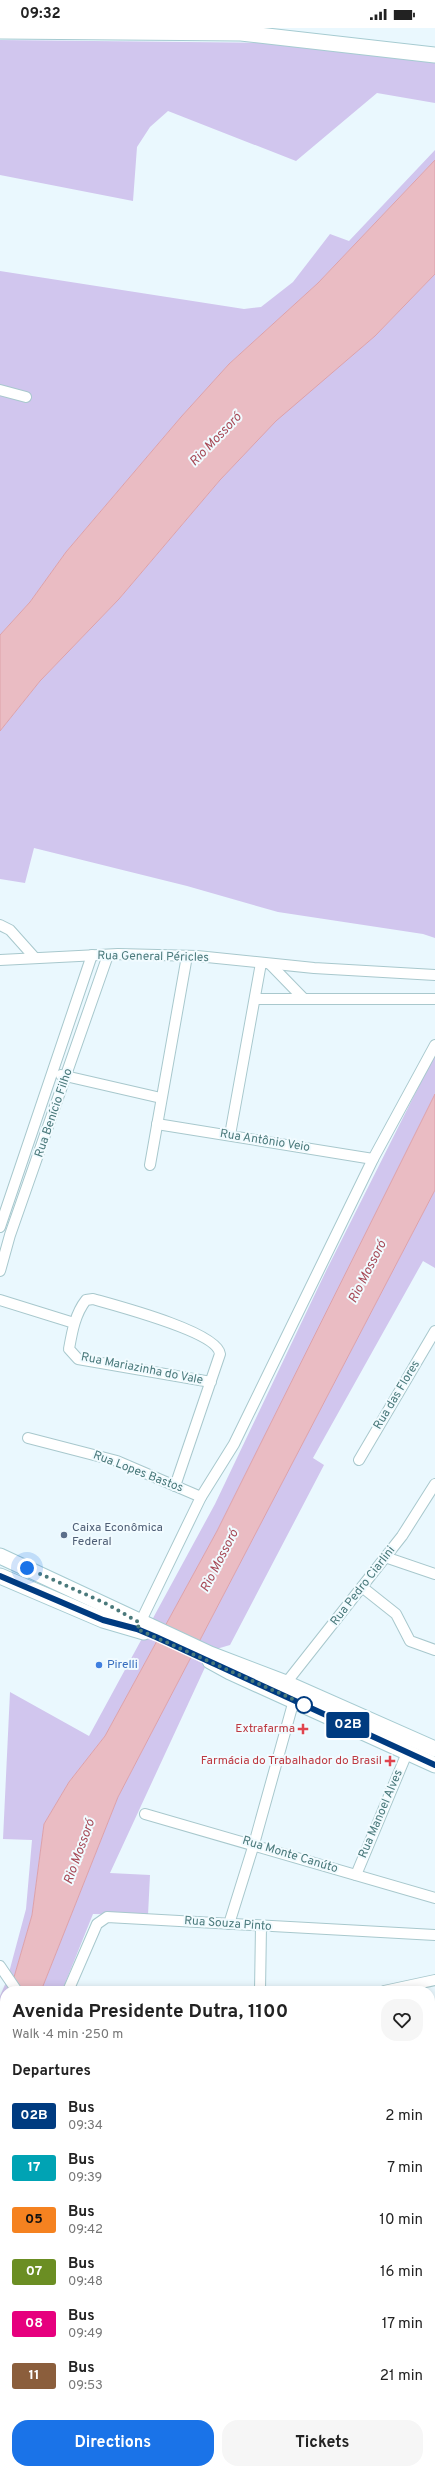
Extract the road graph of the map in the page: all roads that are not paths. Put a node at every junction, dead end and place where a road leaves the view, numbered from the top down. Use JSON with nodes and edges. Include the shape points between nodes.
{"nodes":[{"id":1,"x":246,"y":28,"type":"edge"},
{"id":2,"x":0,"y":32,"type":"edge"},
{"id":3,"x":435,"y":49,"type":"edge"},
{"id":4,"x":435,"y":55,"type":"edge"},
{"id":5,"x":0,"y":390,"type":"edge"},
{"id":6,"x":26,"y":397,"type":"dead end"},
{"id":7,"x":0,"y":925,"type":"edge"},
{"id":8,"x":92,"y":955,"type":"junction"},
{"id":9,"x":108,"y":955,"type":"junction"},
{"id":10,"x":187,"y":956,"type":"junction"},
{"id":11,"x":35,"y":958,"type":"junction"},
{"id":12,"x":0,"y":960,"type":"edge"},
{"id":13,"x":266,"y":963,"type":"junction"},
{"id":14,"x":435,"y":975,"type":"edge"},
{"id":15,"x":435,"y":998,"type":"edge"},
{"id":16,"x":256,"y":999,"type":"junction"},
{"id":17,"x":304,"y":999,"type":"junction"},
{"id":18,"x":435,"y":1045,"type":"edge"},
{"id":19,"x":54,"y":1074,"type":"junction"},
{"id":20,"x":67,"y":1076,"type":"junction"},
{"id":21,"x":162,"y":1098,"type":"junction"},
{"id":22,"x":157,"y":1124,"type":"junction"},
{"id":23,"x":230,"y":1135,"type":"junction"},
{"id":24,"x":373,"y":1159,"type":"junction"},
{"id":25,"x":150,"y":1165,"type":"dead end"},
{"id":26,"x":0,"y":1227,"type":"edge"},
{"id":27,"x":3,"y":1247,"type":"edge"},
{"id":28,"x":0,"y":1271,"type":"edge"},
{"id":29,"x":0,"y":1300,"type":"edge"},
{"id":30,"x":74,"y":1323,"type":"junction"},
{"id":31,"x":435,"y":1331,"type":"edge"},
{"id":32,"x":211,"y":1382,"type":"junction"},
{"id":33,"x":28,"y":1438,"type":"dead end"},
{"id":34,"x":359,"y":1460,"type":"dead end"},
{"id":35,"x":435,"y":1484,"type":"edge"},
{"id":36,"x":175,"y":1486,"type":"junction"},
{"id":37,"x":201,"y":1497,"type":"junction"},
{"id":38,"x":0,"y":1556,"type":"edge"},
{"id":39,"x":385,"y":1557,"type":"junction"},
{"id":40,"x":435,"y":1574,"type":"edge"},
{"id":41,"x":0,"y":1576,"type":"edge"},
{"id":42,"x":362,"y":1587,"type":"junction"},
{"id":43,"x":142,"y":1627,"type":"junction"},
{"id":44,"x":435,"y":1650,"type":"edge"},
{"id":45,"x":208,"y":1657,"type":"junction"},
{"id":46,"x":286,"y":1683,"type":"junction"},
{"id":47,"x":294,"y":1700,"type":"junction"},
{"id":48,"x":435,"y":1750,"type":"edge"},
{"id":49,"x":406,"y":1753,"type":"junction"},
{"id":50,"x":435,"y":1765,"type":"edge"},
{"id":51,"x":145,"y":1814,"type":"dead end"},
{"id":52,"x":254,"y":1844,"type":"junction"},
{"id":53,"x":356,"y":1875,"type":"junction"},
{"id":54,"x":435,"y":1898,"type":"edge"},
{"id":55,"x":229,"y":1924,"type":"junction"},
{"id":56,"x":261,"y":1926,"type":"junction"},
{"id":57,"x":435,"y":1935,"type":"edge"},
{"id":58,"x":0,"y":1966,"type":"edge"},
{"id":59,"x":435,"y":1980,"type":"edge"},
{"id":60,"x":13,"y":1986,"type":"edge"},
{"id":61,"x":70,"y":1986,"type":"edge"},
{"id":62,"x":260,"y":1986,"type":"edge"},
{"id":63,"x":407,"y":1986,"type":"edge"}],
"edges":[{"from":1,"to":3,"type":"main road"},
{"from":2,"to":4,"type":"main road","via":[[241,33]]},
{"from":5,"to":6,"type":"street"},
{"from":7,"to":11,"type":"street","via":[[10,930]]},
{"from":8,"to":9,"type":"street","name":"Rua General Péricles"},
{"from":8,"to":11,"type":"street","name":"Rua General Péricles"},
{"from":8,"to":19,"type":"street","name":"Rua Benício Filho"},
{"from":9,"to":10,"type":"street","name":"Rua General Péricles"},
{"from":9,"to":20,"type":"street","name":"Rua Benício Filho"},
{"from":10,"to":13,"type":"street","name":"Rua General Péricles"},
{"from":10,"to":21,"type":"street"},
{"from":11,"to":12,"type":"street","name":"Rua General Péricles"},
{"from":13,"to":14,"type":"street","name":"Rua General Péricles"},
{"from":13,"to":16,"type":"street"},
{"from":13,"to":17,"type":"street"},
{"from":15,"to":17,"type":"street"},
{"from":16,"to":17,"type":"street"},
{"from":16,"to":23,"type":"street"},
{"from":18,"to":24,"type":"street"},
{"from":19,"to":20,"type":"street"},
{"from":19,"to":26,"type":"street","name":"Rua Benício Filho"},
{"from":20,"to":21,"type":"street"},
{"from":20,"to":27,"type":"street","name":"Rua Benício Filho"},
{"from":21,"to":22,"type":"street"},
{"from":22,"to":23,"type":"street","name":"Rua Antônio Veio"},
{"from":22,"to":25,"type":"street"},
{"from":23,"to":24,"type":"street","name":"Rua Antônio Veio"},
{"from":24,"to":37,"type":"street","via":[[234,1444]]},
{"from":27,"to":28,"type":"street","name":"Rua Benício Filho"},
{"from":29,"to":30,"type":"street"},
{"from":30,"to":32,"type":"street","name":"Rua Mariazinha do Vale","via":[[70,1349],[78,1359]]},
{"from":30,"to":32,"type":"street","via":[[86,1300],[93,1299],[156,1317],[211,1342],[220,1351]]},
{"from":31,"to":34,"type":"street","name":"Rua das Flores"},
{"from":32,"to":36,"type":"street"},
{"from":33,"to":36,"type":"street","name":"Rua Lopes Bastos","via":[[116,1461]]},
{"from":35,"to":39,"type":"street","name":"Rua Pedro Ciarlini","via":[[402,1536]]},
{"from":36,"to":37,"type":"street","name":"Rua Lopes Bastos"},
{"from":37,"to":43,"type":"street"},
{"from":38,"to":43,"type":"main road","via":[[107,1604]]},
{"from":39,"to":40,"type":"street"},
{"from":39,"to":42,"type":"street","name":"Rua Pedro Ciarlini"},
{"from":41,"to":43,"type":"main road","via":[[103,1620]]},
{"from":42,"to":44,"type":"street","via":[[396,1614],[410,1641]]},
{"from":42,"to":46,"type":"street","name":"Rua Pedro Ciarlini"},
{"from":43,"to":45,"type":"main road"},
{"from":45,"to":46,"type":"main road"},
{"from":45,"to":47,"type":"main road","via":[[230,1672]]},
{"from":46,"to":48,"type":"main road"},
{"from":47,"to":49,"type":"main road"},
{"from":47,"to":52,"type":"street"},
{"from":49,"to":50,"type":"main road"},
{"from":49,"to":53,"type":"street","name":"Rua Manoel Alves"},
{"from":51,"to":52,"type":"street","name":"Rua Monte Canúto"},
{"from":52,"to":53,"type":"street","name":"Rua Monte Canúto"},
{"from":52,"to":55,"type":"street"},
{"from":53,"to":54,"type":"street","name":"Rua Monte Canúto"},
{"from":55,"to":56,"type":"street","name":"Rua Souza Pinto"},
{"from":55,"to":61,"type":"street","name":"Rua Souza Pinto","via":[[107,1917],[97,1924]]},
{"from":56,"to":57,"type":"street","name":"Rua Souza Pinto"},
{"from":56,"to":62,"type":"street"},
{"from":58,"to":60,"type":"street"},
{"from":59,"to":63,"type":"street"}]}
